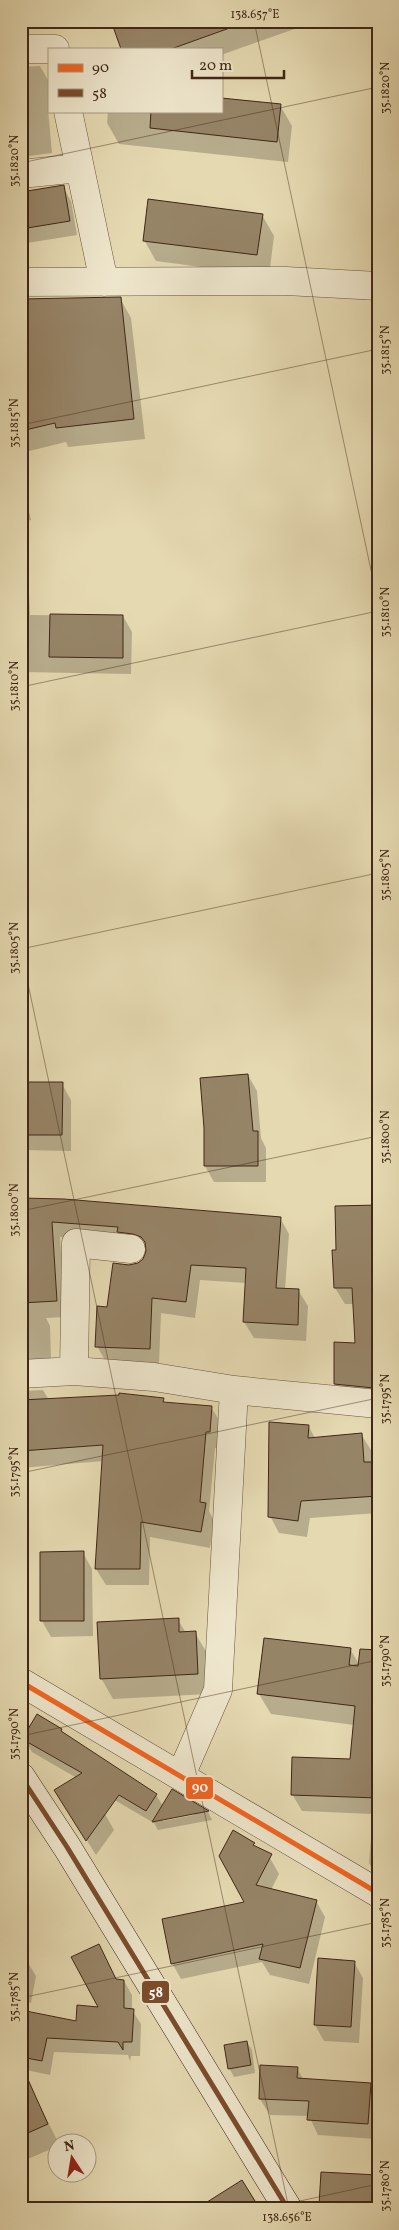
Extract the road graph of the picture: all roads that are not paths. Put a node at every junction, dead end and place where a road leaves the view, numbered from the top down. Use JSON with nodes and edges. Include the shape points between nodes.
{"nodes":[{"id":1,"x":21,"y":49,"type":"edge"},
{"id":2,"x":48,"y":49,"type":"edge"},
{"id":3,"x":68,"y":112,"type":"edge"},
{"id":4,"x":80,"y":168,"type":"junction"},
{"id":5,"x":21,"y":174,"type":"edge"},
{"id":6,"x":21,"y":282,"type":"edge"},
{"id":7,"x":104,"y":282,"type":"junction"},
{"id":8,"x":378,"y":286,"type":"edge"},
{"id":9,"x":131,"y":1249,"type":"dead end"},
{"id":10,"x":74,"y":1371,"type":"junction"},
{"id":11,"x":21,"y":1374,"type":"edge"},
{"id":12,"x":234,"y":1390,"type":"junction"},
{"id":13,"x":378,"y":1404,"type":"edge"},
{"id":14,"x":21,"y":1682,"type":"edge"},
{"id":15,"x":181,"y":1775,"type":"junction"},
{"id":16,"x":21,"y":1777,"type":"edge"},
{"id":17,"x":378,"y":1892,"type":"edge"},
{"id":18,"x":288,"y":2209,"type":"edge"}],
"edges":[{"from":1,"to":2,"type":"street"},
{"from":3,"to":4,"type":"street"},
{"from":4,"to":5,"type":"street"},
{"from":4,"to":7,"type":"street"},
{"from":6,"to":7,"type":"street"},
{"from":7,"to":8,"type":"street","via":[[286,282]]},
{"from":9,"to":10,"type":"street","via":[[76,1243]]},
{"from":10,"to":11,"type":"street"},
{"from":10,"to":12,"type":"street","via":[[154,1376]]},
{"from":12,"to":13,"type":"street"},
{"from":12,"to":15,"type":"street","via":[[218,1690]]},
{"from":14,"to":15,"type":"street"},
{"from":15,"to":17,"type":"street"},
{"from":16,"to":18,"type":"street"}]}
